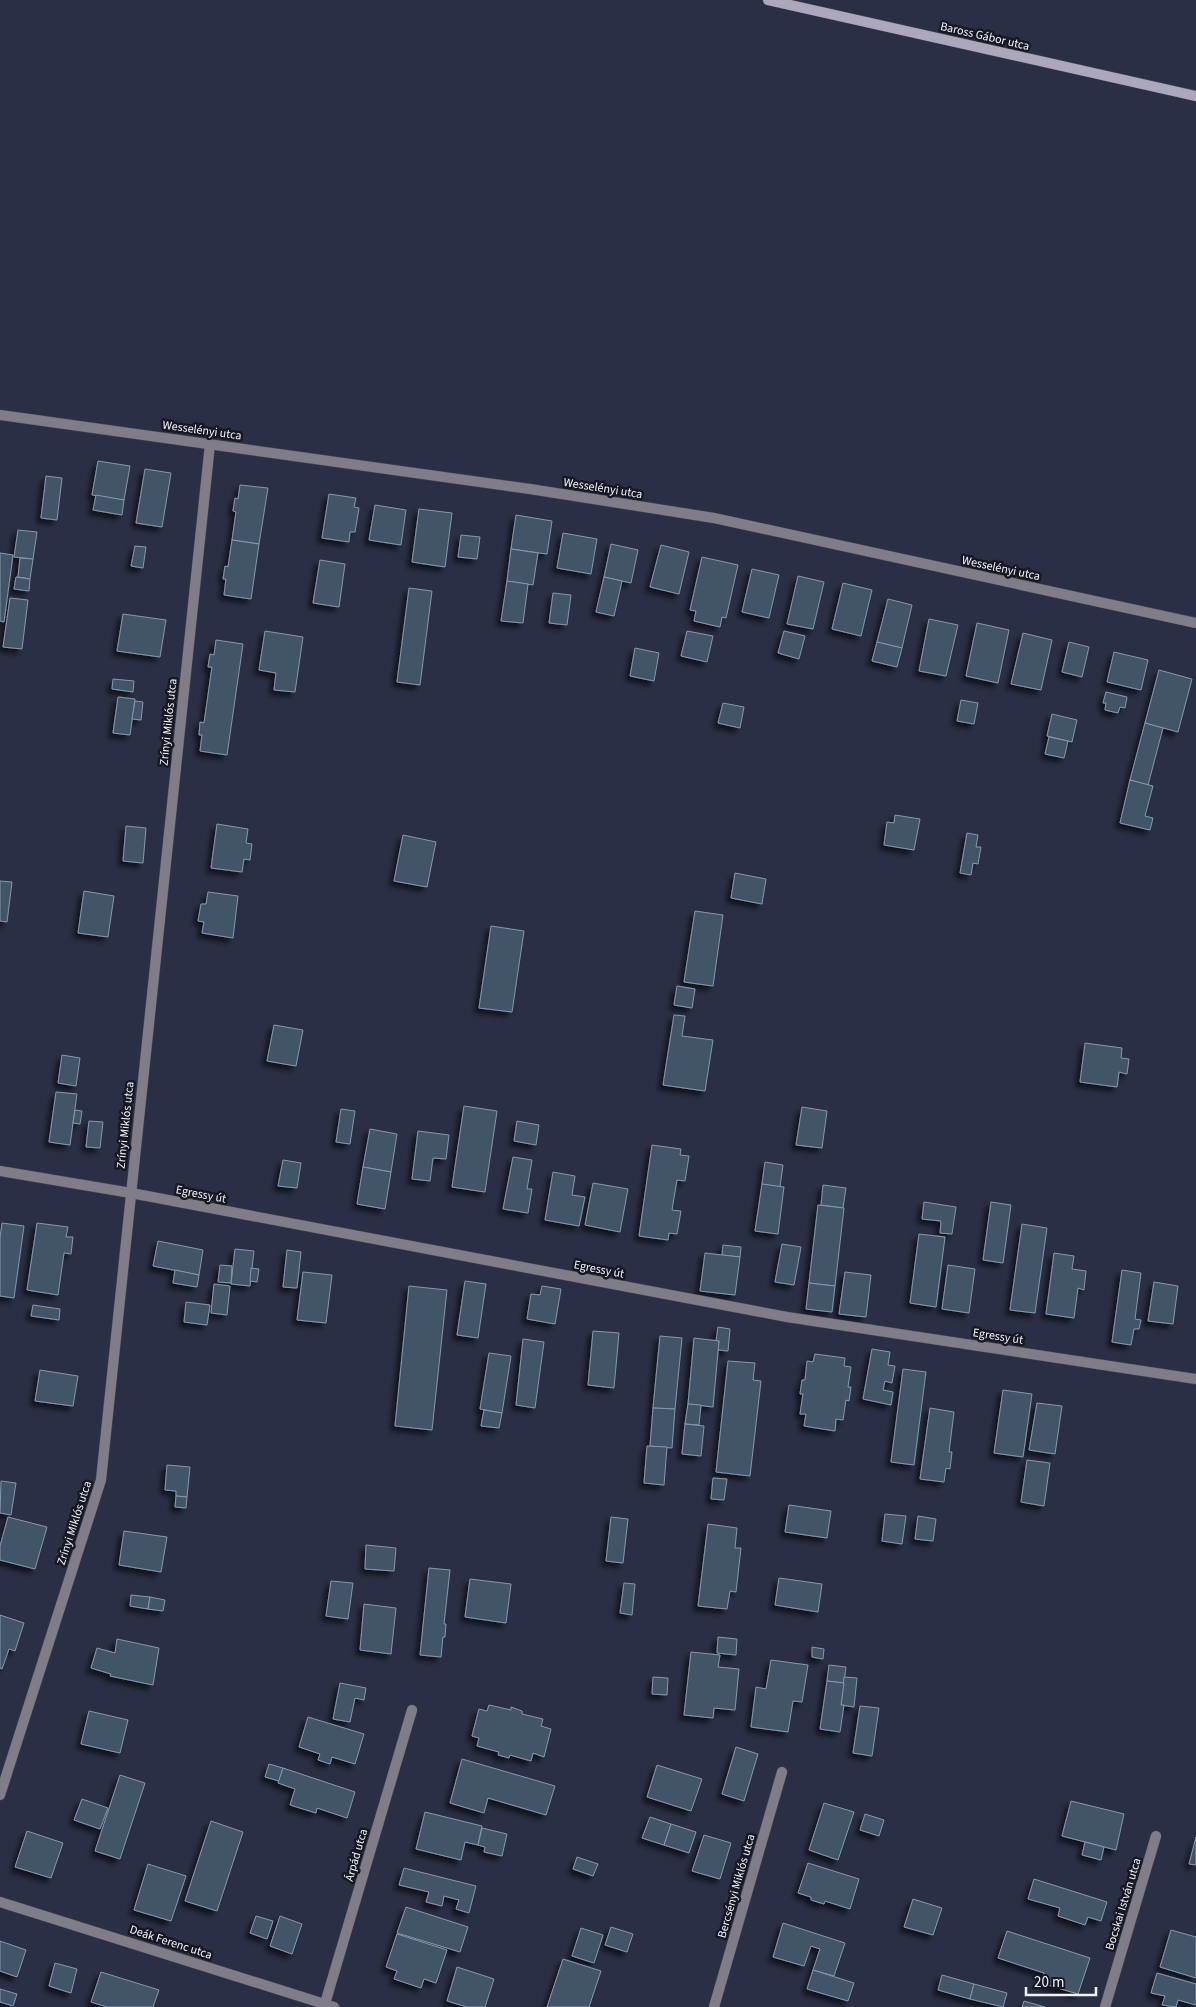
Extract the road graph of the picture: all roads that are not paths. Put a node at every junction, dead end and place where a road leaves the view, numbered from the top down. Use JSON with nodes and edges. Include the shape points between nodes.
{"nodes":[{"id":1,"x":768,"y":0,"type":"edge"},
{"id":2,"x":1196,"y":96,"type":"edge"},
{"id":3,"x":0,"y":415,"type":"edge"},
{"id":4,"x":210,"y":444,"type":"junction"},
{"id":5,"x":1196,"y":623,"type":"edge"},
{"id":6,"x":0,"y":1171,"type":"edge"},
{"id":7,"x":131,"y":1194,"type":"junction"},
{"id":8,"x":1196,"y":1379,"type":"edge"},
{"id":9,"x":412,"y":1710,"type":"dead end"},
{"id":10,"x":782,"y":1772,"type":"dead end"},
{"id":11,"x":0,"y":1795,"type":"edge"},
{"id":12,"x":1156,"y":1836,"type":"dead end"},
{"id":13,"x":0,"y":1902,"type":"edge"},
{"id":14,"x":328,"y":2006,"type":"edge"},
{"id":15,"x":714,"y":2007,"type":"edge"},
{"id":16,"x":1105,"y":2007,"type":"edge"}],
"edges":[{"from":1,"to":2,"type":"street","name":"Baross Gábor utca"},
{"from":3,"to":4,"type":"street","name":"Wesselényi utca"},
{"from":4,"to":5,"type":"street","name":"Wesselényi utca","via":[[714,518]]},
{"from":4,"to":7,"type":"street","name":"Zrínyi Miklós utca"},
{"from":6,"to":7,"type":"street","name":"Egressy út"},
{"from":7,"to":8,"type":"street","name":"Egressy út","via":[[787,1317]]},
{"from":7,"to":11,"type":"street","name":"Zrínyi Miklós utca","via":[[101,1480]]},
{"from":9,"to":14,"type":"street","name":"Árpád utca"},
{"from":10,"to":15,"type":"street","name":"Bercsényi Miklós utca"},
{"from":12,"to":16,"type":"street","name":"Bocskai István utca"},
{"from":13,"to":14,"type":"street","name":"Deák Ferenc utca"}]}
